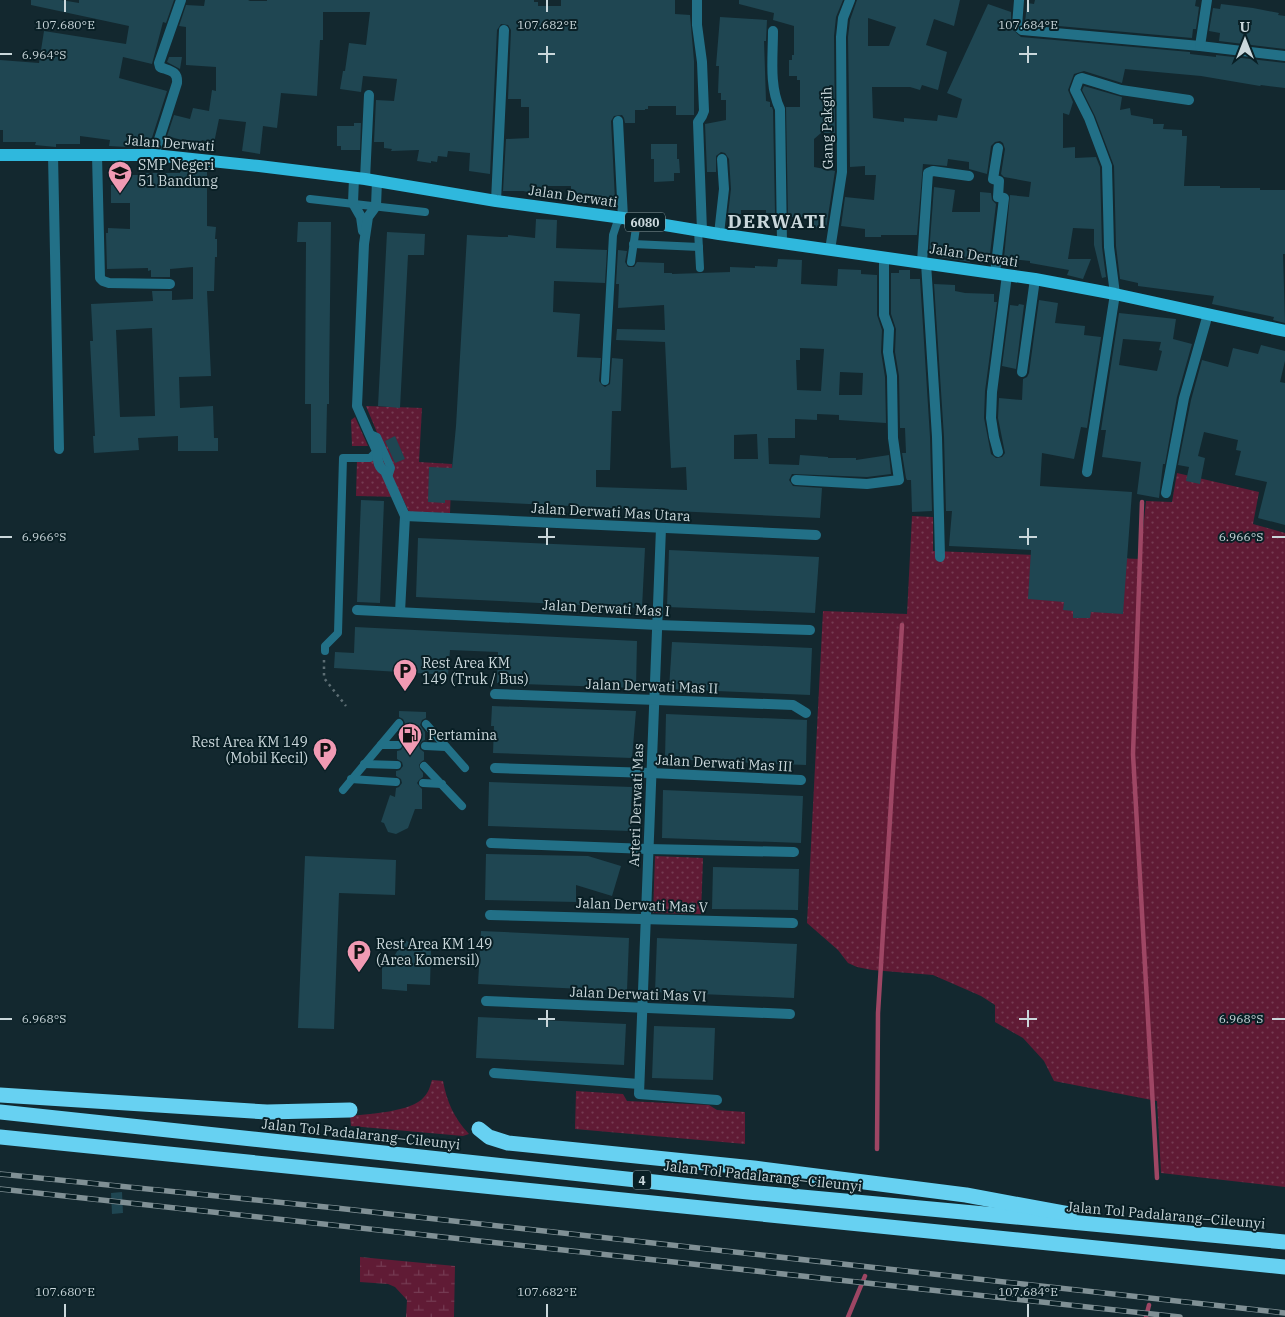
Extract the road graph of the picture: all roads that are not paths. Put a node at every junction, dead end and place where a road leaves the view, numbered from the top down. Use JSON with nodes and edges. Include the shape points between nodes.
{"nodes":[{"id":1,"x":180,"y":0,"type":"edge"},
{"id":2,"x":698,"y":0,"type":"edge"},
{"id":3,"x":1019,"y":0,"type":"edge"},
{"id":4,"x":1207,"y":0,"type":"edge"},
{"id":5,"x":848,"y":3,"type":"edge"},
{"id":6,"x":504,"y":30,"type":"dead end"},
{"id":7,"x":773,"y":31,"type":"dead end"},
{"id":8,"x":1200,"y":46,"type":"junction"},
{"id":9,"x":1285,"y":56,"type":"edge"},
{"id":10,"x":369,"y":95,"type":"dead end"},
{"id":11,"x":1189,"y":100,"type":"dead end"},
{"id":12,"x":618,"y":121,"type":"dead end"},
{"id":13,"x":998,"y":148,"type":"dead end"},
{"id":14,"x":0,"y":155,"type":"edge"},
{"id":15,"x":53,"y":155,"type":"junction"},
{"id":16,"x":97,"y":155,"type":"junction"},
{"id":17,"x":154,"y":155,"type":"junction"},
{"id":18,"x":722,"y":159,"type":"dead end"},
{"id":19,"x":969,"y":176,"type":"dead end"},
{"id":20,"x":365,"y":179,"type":"junction"},
{"id":21,"x":310,"y":199,"type":"dead end"},
{"id":22,"x":496,"y":200,"type":"junction"},
{"id":23,"x":353,"y":203,"type":"junction"},
{"id":24,"x":376,"y":206,"type":"junction"},
{"id":25,"x":425,"y":212,"type":"dead end"},
{"id":26,"x":623,"y":218,"type":"junction"},
{"id":27,"x":637,"y":220,"type":"junction"},
{"id":28,"x":700,"y":230,"type":"junction"},
{"id":29,"x":719,"y":234,"type":"junction"},
{"id":30,"x":782,"y":243,"type":"junction"},
{"id":31,"x":364,"y":244,"type":"junction"},
{"id":32,"x":633,"y":244,"type":"junction"},
{"id":33,"x":699,"y":247,"type":"junction"},
{"id":34,"x":830,"y":250,"type":"junction"},
{"id":35,"x":884,"y":258,"type":"junction"},
{"id":36,"x":631,"y":262,"type":"dead end"},
{"id":37,"x":924,"y":262,"type":"junction"},
{"id":38,"x":700,"y":268,"type":"dead end"},
{"id":39,"x":1001,"y":274,"type":"junction"},
{"id":40,"x":1035,"y":279,"type":"junction"},
{"id":41,"x":170,"y":284,"type":"dead end"},
{"id":42,"x":1115,"y":294,"type":"junction"},
{"id":43,"x":1208,"y":314,"type":"junction"},
{"id":44,"x":1285,"y":331,"type":"edge"},
{"id":45,"x":1022,"y":372,"type":"dead end"},
{"id":46,"x":605,"y":381,"type":"dead end"},
{"id":47,"x":370,"y":434,"type":"junction"},
{"id":48,"x":59,"y":449,"type":"dead end"},
{"id":49,"x":378,"y":452,"type":"junction"},
{"id":50,"x":998,"y":452,"type":"dead end"},
{"id":51,"x":1086,"y":472,"type":"dead end"},
{"id":52,"x":387,"y":474,"type":"junction"},
{"id":53,"x":796,"y":480,"type":"dead end"},
{"id":54,"x":1166,"y":493,"type":"dead end"},
{"id":55,"x":405,"y":516,"type":"junction"},
{"id":56,"x":661,"y":528,"type":"junction"},
{"id":57,"x":816,"y":535,"type":"dead end"},
{"id":58,"x":940,"y":557,"type":"dead end"},
{"id":59,"x":358,"y":610,"type":"dead end"},
{"id":60,"x":400,"y":612,"type":"junction"},
{"id":61,"x":657,"y":625,"type":"junction"},
{"id":62,"x":810,"y":630,"type":"dead end"},
{"id":63,"x":325,"y":651,"type":"road end"},
{"id":64,"x":494,"y":694,"type":"dead end"},
{"id":65,"x":654,"y":700,"type":"junction"},
{"id":66,"x":806,"y":713,"type":"dead end"},
{"id":67,"x":399,"y":723,"type":"dead end"},
{"id":68,"x":426,"y":724,"type":"dead end"},
{"id":69,"x":381,"y":745,"type":"junction"},
{"id":70,"x":398,"y":745,"type":"dead end"},
{"id":71,"x":425,"y":746,"type":"dead end"},
{"id":72,"x":446,"y":747,"type":"junction"},
{"id":73,"x":364,"y":764,"type":"junction"},
{"id":74,"x":397,"y":765,"type":"dead end"},
{"id":75,"x":424,"y":766,"type":"dead end"},
{"id":76,"x":465,"y":768,"type":"dead end"},
{"id":77,"x":496,"y":768,"type":"dead end"},
{"id":78,"x":651,"y":773,"type":"junction"},
{"id":79,"x":351,"y":779,"type":"junction"},
{"id":80,"x":801,"y":780,"type":"dead end"},
{"id":81,"x":396,"y":782,"type":"dead end"},
{"id":82,"x":423,"y":783,"type":"dead end"},
{"id":83,"x":442,"y":784,"type":"junction"},
{"id":84,"x":343,"y":790,"type":"dead end"},
{"id":85,"x":462,"y":806,"type":"dead end"},
{"id":86,"x":491,"y":843,"type":"dead end"},
{"id":87,"x":648,"y":849,"type":"junction"},
{"id":88,"x":794,"y":852,"type":"dead end"},
{"id":89,"x":490,"y":915,"type":"dead end"},
{"id":90,"x":645,"y":919,"type":"junction"},
{"id":91,"x":793,"y":923,"type":"dead end"},
{"id":92,"x":486,"y":1001,"type":"dead end"},
{"id":93,"x":642,"y":1007,"type":"junction"},
{"id":94,"x":790,"y":1014,"type":"dead end"},
{"id":95,"x":494,"y":1073,"type":"dead end"},
{"id":96,"x":639,"y":1084,"type":"junction"},
{"id":97,"x":0,"y":1095,"type":"edge"},
{"id":98,"x":717,"y":1100,"type":"dead end"},
{"id":99,"x":350,"y":1110,"type":"dead end"},
{"id":100,"x":0,"y":1112,"type":"edge"},
{"id":101,"x":479,"y":1129,"type":"dead end"},
{"id":102,"x":0,"y":1137,"type":"edge"},
{"id":103,"x":1164,"y":1232,"type":"junction"},
{"id":104,"x":1285,"y":1242,"type":"edge"},
{"id":105,"x":1285,"y":1267,"type":"edge"}],
"edges":[{"from":1,"to":17,"type":"street","via":[[159,63],[160,67],[175,73],[177,83]]},
{"from":2,"to":28,"type":"street","via":[[704,111],[698,122]]},
{"from":3,"to":8,"type":"street","via":[[1017,26],[1022,30]]},
{"from":4,"to":8,"type":"street"},
{"from":5,"to":34,"type":"street","name":"Gang Pakgih","via":[[842,18],[841,37],[842,172]]},
{"from":6,"to":22,"type":"street"},
{"from":7,"to":30,"type":"street","via":[[773,74],[776,102],[780,109]]},
{"from":8,"to":9,"type":"street"},
{"from":10,"to":20,"type":"street"},
{"from":11,"to":42,"type":"street","via":[[1121,90],[1082,78],[1075,87],[1106,166],[1109,247]]},
{"from":12,"to":26,"type":"street"},
{"from":13,"to":39,"type":"street","via":[[993,179],[999,182],[998,197],[1004,198]]},
{"from":14,"to":15,"type":"main road","name":"Jalan Derwati","number":"6080"},
{"from":15,"to":16,"type":"main road","name":"Jalan Derwati","number":"6080"},
{"from":15,"to":48,"type":"street"},
{"from":16,"to":17,"type":"main road","name":"Jalan Derwati","number":"6080"},
{"from":16,"to":41,"type":"street","via":[[100,278],[109,284]]},
{"from":17,"to":20,"type":"main road","name":"Jalan Derwati","number":"6080"},
{"from":18,"to":29,"type":"street","via":[[724,189]]},
{"from":19,"to":37,"type":"street","via":[[928,173]]},
{"from":20,"to":22,"type":"main road","name":"Jalan Derwati","number":"6080"},
{"from":20,"to":23,"type":"street"},
{"from":20,"to":24,"type":"street"},
{"from":21,"to":23,"type":"lane"},
{"from":22,"to":26,"type":"main road","name":"Jalan Derwati","number":"6080"},
{"from":23,"to":24,"type":"lane"},
{"from":23,"to":31,"type":"street","via":[[361,217]]},
{"from":24,"to":25,"type":"lane"},
{"from":24,"to":31,"type":"street","via":[[368,217]]},
{"from":26,"to":27,"type":"main road","name":"Jalan Derwati","number":"6080"},
{"from":26,"to":46,"type":"lane","via":[[617,223],[613,235]]},
{"from":27,"to":28,"type":"main road","name":"Jalan Derwati","number":"6080"},
{"from":27,"to":32,"type":"lane"},
{"from":28,"to":29,"type":"main road","name":"Jalan Derwati","number":"6080"},
{"from":28,"to":33,"type":"lane"},
{"from":29,"to":30,"type":"main road","name":"Jalan Derwati","number":"6080"},
{"from":30,"to":34,"type":"main road","name":"Jalan Derwati","number":"6080"},
{"from":31,"to":47,"type":"street","via":[[357,406]]},
{"from":32,"to":33,"type":"lane"},
{"from":32,"to":36,"type":"lane"},
{"from":33,"to":38,"type":"lane"},
{"from":34,"to":35,"type":"main road","name":"Jalan Derwati","number":"6080"},
{"from":35,"to":37,"type":"main road","name":"Jalan Derwati","number":"6080"},
{"from":35,"to":53,"type":"street","via":[[884,315],[890,329],[888,352],[892,376],[893,438],[899,480],[867,484]]},
{"from":37,"to":39,"type":"main road","name":"Jalan Derwati","number":"6080"},
{"from":37,"to":58,"type":"street","via":[[937,437]]},
{"from":39,"to":40,"type":"main road","name":"Jalan Derwati","number":"6080"},
{"from":39,"to":50,"type":"street","via":[[991,418]]},
{"from":40,"to":42,"type":"main road","name":"Jalan Derwati","number":"6080"},
{"from":40,"to":45,"type":"street"},
{"from":42,"to":43,"type":"main road","name":"Jalan Derwati","number":"6080"},
{"from":42,"to":51,"type":"street"},
{"from":43,"to":44,"type":"main road","name":"Jalan Derwati","number":"6080"},
{"from":43,"to":54,"type":"street","via":[[1184,398]]},
{"from":47,"to":49,"type":"street"},
{"from":47,"to":52,"type":"lane","via":[[377,437],[391,468]]},
{"from":49,"to":52,"type":"street","via":[[387,467]]},
{"from":49,"to":63,"type":"lane","via":[[370,458],[343,458],[338,633],[325,646]]},
{"from":52,"to":55,"type":"street"},
{"from":55,"to":56,"type":"street","name":"Jalan Derwati Mas Utara"},
{"from":55,"to":60,"type":"street"},
{"from":56,"to":57,"type":"street","name":"Jalan Derwati Mas Utara"},
{"from":56,"to":61,"type":"street","name":"Arteri Derwati Mas"},
{"from":59,"to":60,"type":"street","name":"Jalan Derwati Mas I"},
{"from":60,"to":61,"type":"street","name":"Jalan Derwati Mas I"},
{"from":61,"to":62,"type":"street","name":"Jalan Derwati Mas I"},
{"from":61,"to":65,"type":"street","name":"Arteri Derwati Mas"},
{"from":64,"to":65,"type":"street","name":"Jalan Derwati Mas II"},
{"from":65,"to":66,"type":"street","name":"Jalan Derwati Mas II","via":[[793,705]]},
{"from":65,"to":78,"type":"street","name":"Arteri Derwati Mas"},
{"from":67,"to":69,"type":"lane"},
{"from":68,"to":72,"type":"lane"},
{"from":69,"to":70,"type":"lane"},
{"from":69,"to":73,"type":"lane"},
{"from":71,"to":72,"type":"lane"},
{"from":72,"to":76,"type":"lane"},
{"from":73,"to":74,"type":"lane"},
{"from":73,"to":79,"type":"lane"},
{"from":75,"to":83,"type":"lane"},
{"from":77,"to":78,"type":"street","name":"Jalan Derwati Mas III"},
{"from":78,"to":80,"type":"street","name":"Jalan Derwati Mas III"},
{"from":78,"to":87,"type":"street","name":"Arteri Derwati Mas"},
{"from":79,"to":81,"type":"lane"},
{"from":79,"to":84,"type":"lane"},
{"from":82,"to":83,"type":"lane"},
{"from":83,"to":85,"type":"lane"},
{"from":86,"to":87,"type":"street"},
{"from":87,"to":88,"type":"street"},
{"from":87,"to":90,"type":"street","name":"Arteri Derwati Mas"},
{"from":89,"to":90,"type":"street","name":"Jalan Derwati Mas V"},
{"from":90,"to":91,"type":"street","name":"Jalan Derwati Mas V"},
{"from":90,"to":93,"type":"street","name":"Arteri Derwati Mas"},
{"from":92,"to":93,"type":"street","name":"Jalan Derwati Mas VI"},
{"from":93,"to":94,"type":"street","name":"Jalan Derwati Mas VI"},
{"from":93,"to":96,"type":"street","name":"Arteri Derwati Mas"},
{"from":95,"to":96,"type":"street"},
{"from":96,"to":98,"type":"street","via":[[639,1094]]},
{"from":97,"to":99,"type":"highway","via":[[267,1112]]},
{"from":100,"to":103,"type":"highway","name":"Jalan Tol Padalarang–Cileunyi","number":"4","via":[[728,1190]]},
{"from":101,"to":103,"type":"highway","via":[[490,1137],[508,1142],[966,1195]]},
{"from":102,"to":105,"type":"highway","number":"4"},
{"from":103,"to":104,"type":"highway","name":"Jalan Tol Padalarang–Cileunyi","number":"4"}]}
